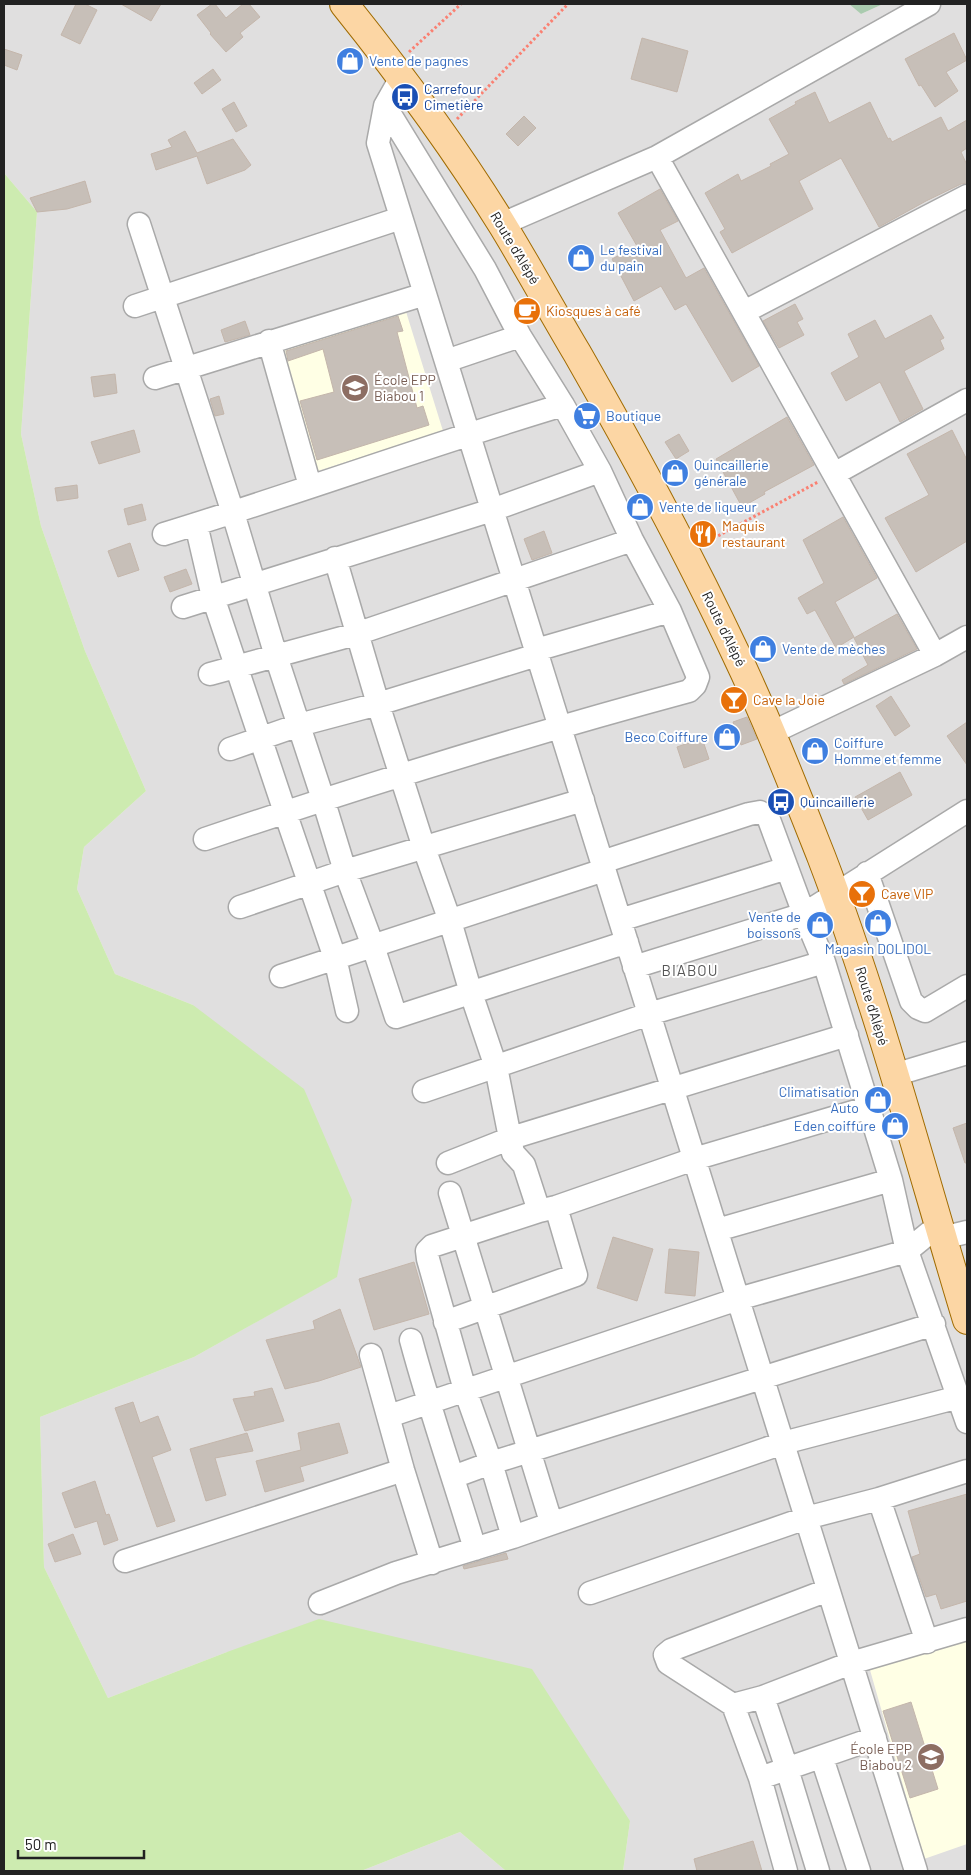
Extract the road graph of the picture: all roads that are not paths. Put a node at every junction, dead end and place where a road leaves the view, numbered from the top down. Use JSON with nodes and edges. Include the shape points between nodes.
{"nodes":[{"id":1,"x":344,"y":4,"type":"edge"},
{"id":2,"x":929,"y":4,"type":"edge"},
{"id":3,"x":398,"y":71,"type":"junction"},
{"id":4,"x":385,"y":106,"type":"junction"},
{"id":5,"x":657,"y":157,"type":"junction"},
{"id":6,"x":967,"y":196,"type":"edge"},
{"id":7,"x":401,"y":218,"type":"junction"},
{"id":8,"x":139,"y":224,"type":"dead end"},
{"id":9,"x":502,"y":224,"type":"junction"},
{"id":10,"x":425,"y":294,"type":"junction"},
{"id":11,"x":163,"y":298,"type":"junction"},
{"id":12,"x":135,"y":306,"type":"dead end"},
{"id":13,"x":744,"y":312,"type":"junction"},
{"id":14,"x":520,"y":336,"type":"junction"},
{"id":15,"x":269,"y":341,"type":"junction"},
{"id":16,"x":446,"y":361,"type":"junction"},
{"id":17,"x":186,"y":368,"type":"junction"},
{"id":18,"x":155,"y":378,"type":"dead end"},
{"id":19,"x":967,"y":400,"type":"edge"},
{"id":20,"x":563,"y":405,"type":"junction"},
{"id":21,"x":468,"y":434,"type":"junction"},
{"id":22,"x":600,"y":471,"type":"junction"},
{"id":23,"x":834,"y":474,"type":"junction"},
{"id":24,"x":310,"y":486,"type":"junction"},
{"id":25,"x":492,"y":510,"type":"junction"},
{"id":26,"x":233,"y":513,"type":"junction"},
{"id":27,"x":196,"y":524,"type":"junction"},
{"id":28,"x":164,"y":534,"type":"dead end"},
{"id":29,"x":632,"y":540,"type":"junction"},
{"id":30,"x":335,"y":558,"type":"junction"},
{"id":31,"x":514,"y":580,"type":"junction"},
{"id":32,"x":255,"y":583,"type":"junction"},
{"id":33,"x":213,"y":597,"type":"junction"},
{"id":34,"x":183,"y":607,"type":"dead end"},
{"id":35,"x":670,"y":611,"type":"junction"},
{"id":36,"x":356,"y":634,"type":"junction"},
{"id":37,"x":967,"y":637,"type":"edge"},
{"id":38,"x":537,"y":653,"type":"junction"},
{"id":39,"x":935,"y":654,"type":"junction"},
{"id":40,"x":276,"y":656,"type":"junction"},
{"id":41,"x":237,"y":667,"type":"junction"},
{"id":42,"x":210,"y":674,"type":"dead end"},
{"id":43,"x":378,"y":704,"type":"junction"},
{"id":44,"x":299,"y":725,"type":"junction"},
{"id":45,"x":560,"y":726,"type":"junction"},
{"id":46,"x":771,"y":733,"type":"junction"},
{"id":47,"x":261,"y":738,"type":"junction"},
{"id":48,"x":230,"y":749,"type":"dead end"},
{"id":49,"x":402,"y":776,"type":"junction"},
{"id":50,"x":323,"y":799,"type":"junction"},
{"id":51,"x":583,"y":800,"type":"junction"},
{"id":52,"x":967,"y":810,"type":"edge"},
{"id":53,"x":285,"y":812,"type":"junction"},
{"id":54,"x":205,"y":839,"type":"dead end"},
{"id":55,"x":424,"y":848,"type":"junction"},
{"id":56,"x":603,"y":866,"type":"junction"},
{"id":57,"x":787,"y":868,"type":"junction"},
{"id":58,"x":345,"y":872,"type":"junction"},
{"id":59,"x":868,"y":873,"type":"junction"},
{"id":60,"x":309,"y":883,"type":"junction"},
{"id":61,"x":834,"y":894,"type":"junction"},
{"id":62,"x":240,"y":907,"type":"dead end"},
{"id":63,"x":804,"y":914,"type":"junction"},
{"id":64,"x":450,"y":920,"type":"junction"},
{"id":65,"x":620,"y":920,"type":"junction"},
{"id":66,"x":627,"y":942,"type":"junction"},
{"id":67,"x":374,"y":946,"type":"junction"},
{"id":68,"x":335,"y":958,"type":"junction"},
{"id":69,"x":824,"y":962,"type":"junction"},
{"id":70,"x":634,"y":967,"type":"junction"},
{"id":71,"x":281,"y":976,"type":"dead end"},
{"id":72,"x":967,"y":986,"type":"edge"},
{"id":73,"x":471,"y":993,"type":"junction"},
{"id":74,"x":347,"y":1011,"type":"dead end"},
{"id":75,"x":649,"y":1014,"type":"junction"},
{"id":76,"x":847,"y":1035,"type":"junction"},
{"id":77,"x":967,"y":1053,"type":"edge"},
{"id":78,"x":496,"y":1067,"type":"junction"},
{"id":79,"x":894,"y":1075,"type":"junction"},
{"id":80,"x":672,"y":1088,"type":"junction"},
{"id":81,"x":424,"y":1090,"type":"dead end"},
{"id":82,"x":870,"y":1107,"type":"junction"},
{"id":83,"x":511,"y":1138,"type":"junction"},
{"id":84,"x":694,"y":1159,"type":"junction"},
{"id":85,"x":448,"y":1163,"type":"dead end"},
{"id":86,"x":891,"y":1180,"type":"junction"},
{"id":87,"x":450,"y":1193,"type":"dead end"},
{"id":88,"x":548,"y":1209,"type":"junction"},
{"id":89,"x":717,"y":1230,"type":"junction"},
{"id":90,"x":950,"y":1233,"type":"edge"},
{"id":91,"x":462,"y":1236,"type":"junction"},
{"id":92,"x":907,"y":1250,"type":"junction"},
{"id":93,"x":738,"y":1299,"type":"junction"},
{"id":94,"x":484,"y":1307,"type":"junction"},
{"id":95,"x":967,"y":1320,"type":"edge"},
{"id":96,"x":445,"y":1322,"type":"junction"},
{"id":97,"x":934,"y":1324,"type":"junction"},
{"id":98,"x":411,"y":1340,"type":"dead end"},
{"id":99,"x":371,"y":1355,"type":"dead end"},
{"id":100,"x":506,"y":1378,"type":"junction"},
{"id":101,"x":762,"y":1378,"type":"junction"},
{"id":102,"x":465,"y":1390,"type":"junction"},
{"id":103,"x":959,"y":1397,"type":"junction"},
{"id":104,"x":428,"y":1404,"type":"junction"},
{"id":105,"x":389,"y":1416,"type":"junction"},
{"id":106,"x":967,"y":1422,"type":"edge"},
{"id":107,"x":783,"y":1443,"type":"junction"},
{"id":108,"x":529,"y":1452,"type":"junction"},
{"id":109,"x":491,"y":1463,"type":"junction"},
{"id":110,"x":403,"y":1470,"type":"junction"},
{"id":111,"x":967,"y":1470,"type":"edge"},
{"id":112,"x":453,"y":1477,"type":"junction"},
{"id":113,"x":879,"y":1499,"type":"junction"},
{"id":114,"x":806,"y":1518,"type":"junction"},
{"id":115,"x":551,"y":1522,"type":"junction"},
{"id":116,"x":513,"y":1537,"type":"junction"},
{"id":117,"x":475,"y":1549,"type":"junction"},
{"id":118,"x":124,"y":1561,"type":"dead end"},
{"id":119,"x":432,"y":1563,"type":"junction"},
{"id":120,"x":828,"y":1590,"type":"junction"},
{"id":121,"x":590,"y":1593,"type":"dead end"},
{"id":122,"x":320,"y":1603,"type":"dead end"},
{"id":123,"x":967,"y":1629,"type":"edge"},
{"id":124,"x":927,"y":1642,"type":"junction"},
{"id":125,"x":851,"y":1663,"type":"junction"},
{"id":126,"x":763,"y":1696,"type":"junction"},
{"id":127,"x":733,"y":1705,"type":"junction"},
{"id":128,"x":875,"y":1738,"type":"junction"},
{"id":129,"x":822,"y":1758,"type":"junction"},
{"id":130,"x":787,"y":1769,"type":"junction"},
{"id":131,"x":760,"y":1778,"type":"junction"},
{"id":132,"x":786,"y":1871,"type":"edge"},
{"id":133,"x":818,"y":1871,"type":"edge"},
{"id":134,"x":859,"y":1871,"type":"edge"},
{"id":135,"x":916,"y":1871,"type":"edge"}],
"edges":[{"from":1,"to":3,"type":"main road","name":"Route d'Alépé"},
{"from":2,"to":5,"type":"street"},
{"from":3,"to":4,"type":"street"},
{"from":3,"to":9,"type":"main road","name":"Route d'Alépé"},
{"from":4,"to":7,"type":"street","via":[[378,143]]},
{"from":4,"to":14,"type":"street","via":[[485,269]]},
{"from":5,"to":9,"type":"street"},
{"from":5,"to":13,"type":"street"},
{"from":6,"to":13,"type":"street"},
{"from":7,"to":10,"type":"street"},
{"from":7,"to":11,"type":"street"},
{"from":8,"to":11,"type":"street"},
{"from":9,"to":46,"type":"main road","name":"Route d'Alépé","via":[[601,395],[686,552]]},
{"from":10,"to":15,"type":"street"},
{"from":10,"to":16,"type":"street"},
{"from":11,"to":12,"type":"street"},
{"from":11,"to":17,"type":"street"},
{"from":13,"to":23,"type":"street"},
{"from":14,"to":16,"type":"street"},
{"from":14,"to":20,"type":"street"},
{"from":15,"to":17,"type":"street"},
{"from":15,"to":24,"type":"street"},
{"from":16,"to":21,"type":"street"},
{"from":17,"to":18,"type":"street"},
{"from":17,"to":26,"type":"street"},
{"from":19,"to":23,"type":"street"},
{"from":20,"to":21,"type":"street"},
{"from":20,"to":22,"type":"street"},
{"from":21,"to":24,"type":"street"},
{"from":21,"to":25,"type":"street"},
{"from":22,"to":25,"type":"street"},
{"from":22,"to":29,"type":"street"},
{"from":23,"to":39,"type":"street"},
{"from":24,"to":26,"type":"street"},
{"from":25,"to":30,"type":"street"},
{"from":25,"to":31,"type":"street"},
{"from":26,"to":27,"type":"street"},
{"from":26,"to":32,"type":"street"},
{"from":27,"to":28,"type":"street"},
{"from":27,"to":33,"type":"street"},
{"from":29,"to":31,"type":"street"},
{"from":29,"to":35,"type":"street"},
{"from":30,"to":32,"type":"street"},
{"from":30,"to":36,"type":"street"},
{"from":31,"to":36,"type":"street"},
{"from":31,"to":38,"type":"street"},
{"from":32,"to":33,"type":"street"},
{"from":32,"to":40,"type":"street"},
{"from":33,"to":34,"type":"street"},
{"from":33,"to":41,"type":"street"},
{"from":35,"to":38,"type":"street"},
{"from":35,"to":45,"type":"street","via":[[698,677],[695,685],[689,691]]},
{"from":36,"to":40,"type":"street"},
{"from":36,"to":43,"type":"street"},
{"from":37,"to":39,"type":"street"},
{"from":38,"to":43,"type":"street"},
{"from":38,"to":45,"type":"street"},
{"from":39,"to":46,"type":"street"},
{"from":40,"to":41,"type":"street"},
{"from":40,"to":44,"type":"street"},
{"from":41,"to":42,"type":"street"},
{"from":41,"to":47,"type":"street"},
{"from":43,"to":44,"type":"street"},
{"from":43,"to":49,"type":"street"},
{"from":44,"to":47,"type":"street"},
{"from":44,"to":50,"type":"street"},
{"from":45,"to":49,"type":"street"},
{"from":45,"to":51,"type":"street"},
{"from":46,"to":61,"type":"main road","name":"Route d'Alépé"},
{"from":47,"to":48,"type":"street"},
{"from":47,"to":53,"type":"street"},
{"from":49,"to":50,"type":"street"},
{"from":49,"to":55,"type":"street"},
{"from":50,"to":53,"type":"street"},
{"from":50,"to":58,"type":"street"},
{"from":51,"to":55,"type":"street"},
{"from":51,"to":56,"type":"street"},
{"from":52,"to":59,"type":"street"},
{"from":53,"to":54,"type":"street"},
{"from":53,"to":60,"type":"street"},
{"from":55,"to":58,"type":"street"},
{"from":55,"to":64,"type":"street"},
{"from":56,"to":57,"type":"street","via":[[760,812],[768,817]]},
{"from":56,"to":64,"type":"street"},
{"from":56,"to":65,"type":"street"},
{"from":57,"to":63,"type":"street"},
{"from":57,"to":65,"type":"street"},
{"from":58,"to":60,"type":"street"},
{"from":58,"to":67,"type":"street"},
{"from":59,"to":61,"type":"street"},
{"from":59,"to":72,"type":"street","via":[[911,1001],[925,1011]]},
{"from":60,"to":62,"type":"street"},
{"from":60,"to":68,"type":"street"},
{"from":61,"to":63,"type":"street"},
{"from":61,"to":79,"type":"main road","name":"Route d'Alépé"},
{"from":63,"to":69,"type":"street"},
{"from":63,"to":70,"type":"street"},
{"from":64,"to":67,"type":"street"},
{"from":64,"to":73,"type":"street"},
{"from":65,"to":66,"type":"street"},
{"from":66,"to":70,"type":"street"},
{"from":66,"to":73,"type":"street"},
{"from":67,"to":68,"type":"street"},
{"from":67,"to":73,"type":"street","via":[[396,1018]]},
{"from":68,"to":71,"type":"street"},
{"from":68,"to":74,"type":"street"},
{"from":69,"to":75,"type":"street"},
{"from":69,"to":76,"type":"street"},
{"from":70,"to":75,"type":"street"},
{"from":73,"to":78,"type":"street"},
{"from":75,"to":78,"type":"street"},
{"from":75,"to":80,"type":"street"},
{"from":76,"to":80,"type":"street"},
{"from":76,"to":82,"type":"street"},
{"from":77,"to":79,"type":"street"},
{"from":78,"to":81,"type":"street"},
{"from":78,"to":83,"type":"street"},
{"from":79,"to":90,"type":"main road","name":"Route d'Alépé"},
{"from":80,"to":83,"type":"street"},
{"from":80,"to":84,"type":"street"},
{"from":82,"to":84,"type":"street"},
{"from":82,"to":86,"type":"street"},
{"from":83,"to":85,"type":"street"},
{"from":83,"to":88,"type":"street","via":[[513,1153],[524,1165]]},
{"from":84,"to":88,"type":"street"},
{"from":84,"to":89,"type":"street"},
{"from":86,"to":89,"type":"street"},
{"from":86,"to":92,"type":"street"},
{"from":87,"to":91,"type":"street"},
{"from":88,"to":91,"type":"street"},
{"from":88,"to":94,"type":"street","via":[[576,1275]]},
{"from":89,"to":93,"type":"street"},
{"from":90,"to":92,"type":"street","via":[[929,1233]]},
{"from":90,"to":95,"type":"main road","name":"Route d'Alépé"},
{"from":91,"to":94,"type":"street"},
{"from":91,"to":96,"type":"street","via":[[432,1246],[427,1251]]},
{"from":92,"to":93,"type":"street"},
{"from":92,"to":97,"type":"street"},
{"from":93,"to":100,"type":"street"},
{"from":93,"to":101,"type":"street"},
{"from":94,"to":96,"type":"street"},
{"from":94,"to":100,"type":"street"},
{"from":96,"to":102,"type":"street"},
{"from":97,"to":101,"type":"street"},
{"from":97,"to":103,"type":"street"},
{"from":98,"to":104,"type":"street"},
{"from":99,"to":105,"type":"street"},
{"from":100,"to":102,"type":"street"},
{"from":100,"to":108,"type":"street"},
{"from":101,"to":107,"type":"street"},
{"from":101,"to":108,"type":"street"},
{"from":102,"to":104,"type":"street"},
{"from":102,"to":109,"type":"street"},
{"from":103,"to":106,"type":"street"},
{"from":103,"to":107,"type":"street"},
{"from":104,"to":105,"type":"street"},
{"from":104,"to":112,"type":"street"},
{"from":105,"to":110,"type":"street"},
{"from":107,"to":114,"type":"street"},
{"from":107,"to":115,"type":"street"},
{"from":108,"to":109,"type":"street"},
{"from":108,"to":115,"type":"street"},
{"from":109,"to":112,"type":"street"},
{"from":109,"to":116,"type":"street"},
{"from":110,"to":118,"type":"street"},
{"from":110,"to":119,"type":"street"},
{"from":111,"to":113,"type":"street"},
{"from":112,"to":117,"type":"street"},
{"from":113,"to":114,"type":"street"},
{"from":113,"to":124,"type":"street"},
{"from":114,"to":120,"type":"street"},
{"from":114,"to":121,"type":"street"},
{"from":115,"to":116,"type":"street"},
{"from":116,"to":117,"type":"street"},
{"from":117,"to":119,"type":"street"},
{"from":119,"to":122,"type":"street","via":[[396,1573]]},
{"from":120,"to":125,"type":"street"},
{"from":120,"to":127,"type":"street","via":[[665,1655],[668,1663]]},
{"from":123,"to":124,"type":"street"},
{"from":124,"to":125,"type":"street"},
{"from":125,"to":126,"type":"street"},
{"from":125,"to":128,"type":"street"},
{"from":126,"to":127,"type":"street"},
{"from":126,"to":130,"type":"street"},
{"from":127,"to":131,"type":"street"},
{"from":128,"to":129,"type":"street"},
{"from":128,"to":135,"type":"street"},
{"from":129,"to":130,"type":"street"},
{"from":129,"to":134,"type":"street"},
{"from":130,"to":131,"type":"street"},
{"from":130,"to":133,"type":"street"},
{"from":131,"to":132,"type":"street"}]}
